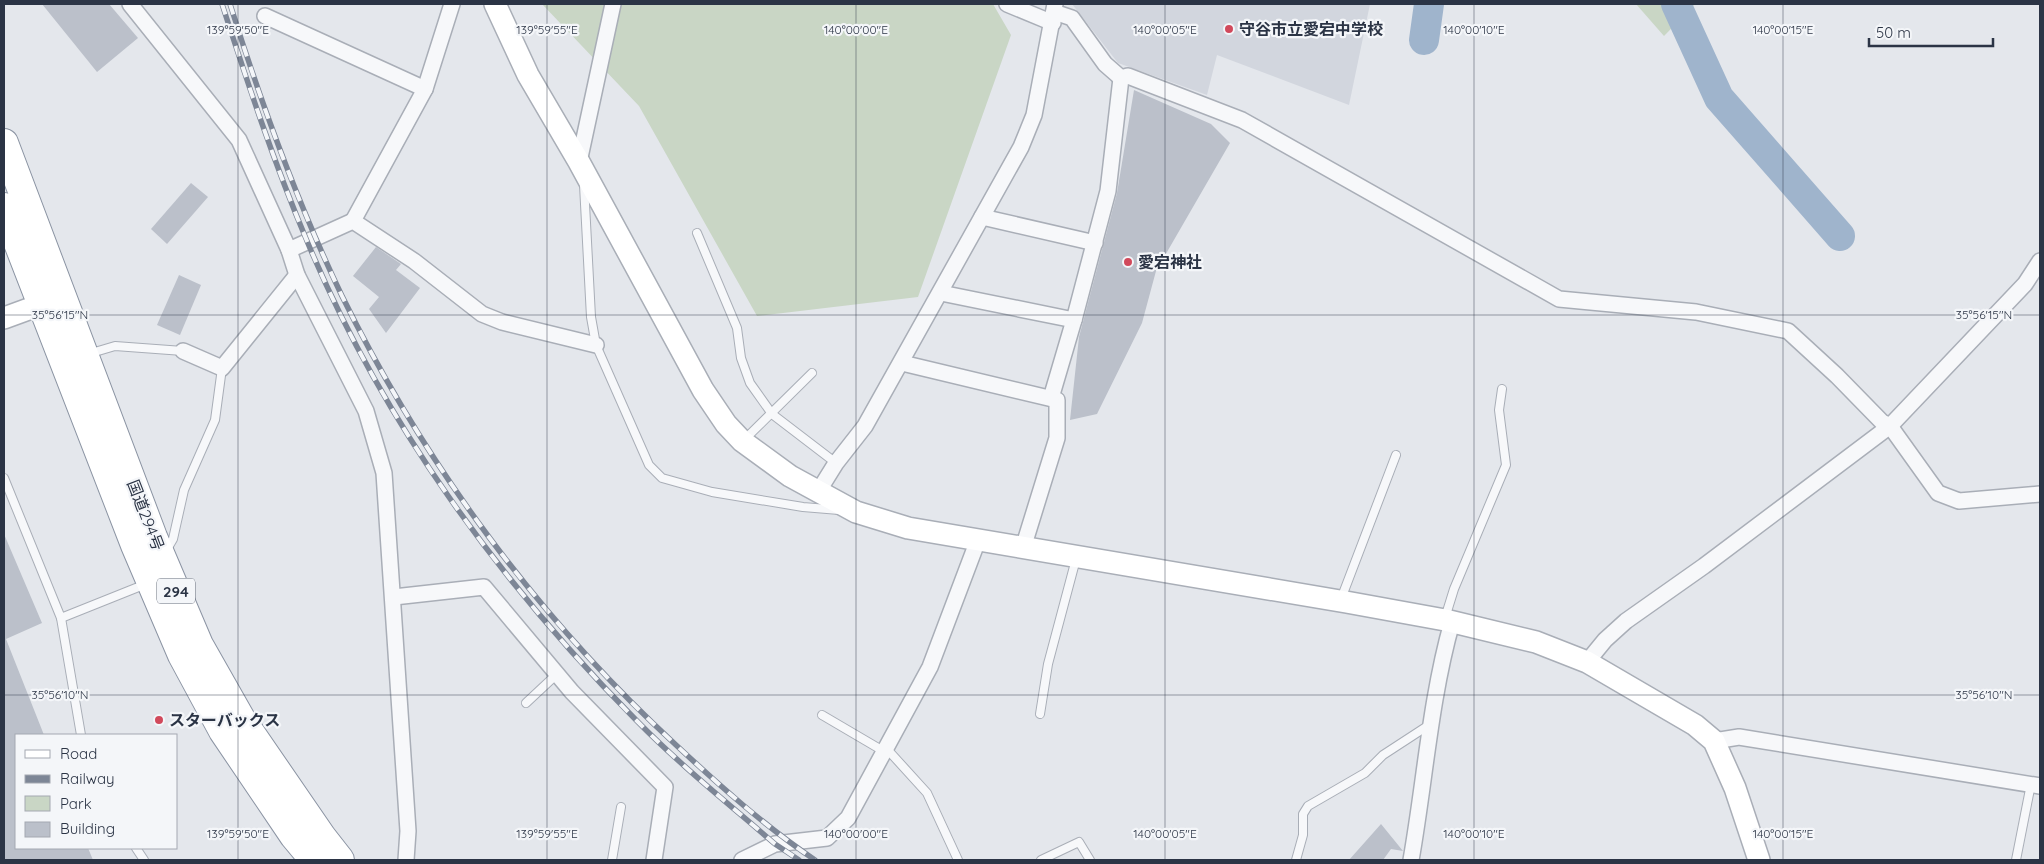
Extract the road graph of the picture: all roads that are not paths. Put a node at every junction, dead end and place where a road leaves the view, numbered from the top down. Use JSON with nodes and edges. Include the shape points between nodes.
{"nodes":[{"id":1,"x":130,"y":4,"type":"edge"},
{"id":2,"x":452,"y":4,"type":"edge"},
{"id":3,"x":495,"y":4,"type":"edge"},
{"id":4,"x":614,"y":4,"type":"edge"},
{"id":5,"x":1007,"y":4,"type":"edge"},
{"id":6,"x":1054,"y":13,"type":"edge"},
{"id":7,"x":265,"y":16,"type":"dead end"},
{"id":8,"x":1121,"y":78,"type":"junction"},
{"id":9,"x":425,"y":88,"type":"junction"},
{"id":10,"x":4,"y":143,"type":"edge"},
{"id":11,"x":582,"y":166,"type":"junction"},
{"id":12,"x":4,"y":207,"type":"edge"},
{"id":13,"x":982,"y":217,"type":"junction"},
{"id":14,"x":353,"y":221,"type":"junction"},
{"id":15,"x":697,"y":233,"type":"dead end"},
{"id":16,"x":1095,"y":243,"type":"junction"},
{"id":17,"x":289,"y":250,"type":"junction"},
{"id":18,"x":2040,"y":261,"type":"edge"},
{"id":19,"x":297,"y":275,"type":"junction"},
{"id":20,"x":2025,"y":284,"type":"junction"},
{"id":21,"x":2040,"y":289,"type":"edge"},
{"id":22,"x":941,"y":294,"type":"junction"},
{"id":23,"x":52,"y":300,"type":"junction"},
{"id":24,"x":4,"y":318,"type":"edge"},
{"id":25,"x":1074,"y":320,"type":"junction"},
{"id":26,"x":596,"y":345,"type":"junction"},
{"id":27,"x":183,"y":351,"type":"joint"},
{"id":28,"x":86,"y":354,"type":"junction"},
{"id":29,"x":902,"y":363,"type":"junction"},
{"id":30,"x":222,"y":368,"type":"junction"},
{"id":31,"x":812,"y":373,"type":"dead end"},
{"id":32,"x":1502,"y":389,"type":"dead end"},
{"id":33,"x":1051,"y":398,"type":"junction"},
{"id":34,"x":772,"y":414,"type":"junction"},
{"id":35,"x":1890,"y":426,"type":"junction"},
{"id":36,"x":742,"y":441,"type":"junction"},
{"id":37,"x":1396,"y":455,"type":"dead end"},
{"id":38,"x":836,"y":463,"type":"junction"},
{"id":39,"x":4,"y":478,"type":"edge"},
{"id":40,"x":818,"y":492,"type":"junction"},
{"id":41,"x":2040,"y":494,"type":"edge"},
{"id":42,"x":856,"y":512,"type":"junction"},
{"id":43,"x":978,"y":540,"type":"junction"},
{"id":44,"x":1023,"y":548,"type":"junction"},
{"id":45,"x":162,"y":557,"type":"junction"},
{"id":46,"x":1076,"y":557,"type":"junction"},
{"id":47,"x":151,"y":582,"type":"junction"},
{"id":48,"x":394,"y":597,"type":"junction"},
{"id":49,"x":1340,"y":601,"type":"junction"},
{"id":50,"x":61,"y":618,"type":"junction"},
{"id":51,"x":1448,"y":621,"type":"junction"},
{"id":52,"x":1588,"y":662,"type":"junction"},
{"id":53,"x":557,"y":674,"type":"junction"},
{"id":54,"x":526,"y":703,"type":"dead end"},
{"id":55,"x":1040,"y":714,"type":"dead end"},
{"id":56,"x":822,"y":715,"type":"dead end"},
{"id":57,"x":1430,"y":724,"type":"junction"},
{"id":58,"x":81,"y":734,"type":"edge"},
{"id":59,"x":1714,"y":741,"type":"junction"},
{"id":60,"x":886,"y":750,"type":"junction"},
{"id":61,"x":2036,"y":785,"type":"edge"},
{"id":62,"x":621,"y":807,"type":"dead end"},
{"id":63,"x":137,"y":849,"type":"edge"},
{"id":64,"x":750,"y":859,"type":"edge"},
{"id":65,"x":144,"y":860,"type":"edge"},
{"id":66,"x":314,"y":860,"type":"edge"},
{"id":67,"x":340,"y":860,"type":"edge"},
{"id":68,"x":406,"y":860,"type":"edge"},
{"id":69,"x":612,"y":860,"type":"edge"},
{"id":70,"x":654,"y":860,"type":"edge"},
{"id":71,"x":958,"y":860,"type":"edge"},
{"id":72,"x":1041,"y":860,"type":"edge"},
{"id":73,"x":1090,"y":860,"type":"edge"},
{"id":74,"x":1296,"y":860,"type":"edge"},
{"id":75,"x":1411,"y":860,"type":"edge"},
{"id":76,"x":1759,"y":860,"type":"edge"},
{"id":77,"x":2016,"y":860,"type":"edge"}],
"edges":[{"from":1,"to":17,"type":"street","via":[[239,140]]},
{"from":2,"to":9,"type":"street"},
{"from":3,"to":11,"type":"street","via":[[528,74]]},
{"from":4,"to":11,"type":"street"},
{"from":5,"to":6,"type":"street"},
{"from":6,"to":8,"type":"street","via":[[1072,18],[1106,64]]},
{"from":6,"to":13,"type":"street","via":[[1034,115]]},
{"from":7,"to":9,"type":"street"},
{"from":8,"to":16,"type":"street","via":[[1108,191]]},
{"from":8,"to":35,"type":"street","via":[[1128,76],[1242,120],[1559,299],[1696,312],[1788,331],[1882,422]]},
{"from":9,"to":14,"type":"street"},
{"from":10,"to":23,"type":"highway","name":"国道294号","number":"294"},
{"from":11,"to":26,"type":"lane","via":[[591,317]]},
{"from":11,"to":36,"type":"street","via":[[685,361],[726,424]]},
{"from":12,"to":23,"type":"highway","name":"国道294号","number":"294"},
{"from":13,"to":16,"type":"street"},
{"from":13,"to":22,"type":"street"},
{"from":14,"to":17,"type":"street"},
{"from":14,"to":26,"type":"street","via":[[414,261],[482,314]]},
{"from":15,"to":34,"type":"lane","via":[[737,328],[741,358],[750,383]]},
{"from":16,"to":25,"type":"street"},
{"from":17,"to":19,"type":"street"},
{"from":18,"to":20,"type":"street"},
{"from":19,"to":30,"type":"street"},
{"from":19,"to":48,"type":"street","via":[[366,411],[384,473]]},
{"from":20,"to":21,"type":"street"},
{"from":20,"to":35,"type":"street"},
{"from":22,"to":25,"type":"street"},
{"from":22,"to":29,"type":"street"},
{"from":23,"to":24,"type":"street"},
{"from":23,"to":28,"type":"highway","name":"国道294号","number":"294"},
{"from":23,"to":47,"type":"highway","name":"国道294号","number":"294"},
{"from":25,"to":33,"type":"street"},
{"from":26,"to":42,"type":"lane","via":[[649,465],[662,478],[712,492]]},
{"from":27,"to":28,"type":"lane","via":[[114,346]]},
{"from":27,"to":30,"type":"street"},
{"from":28,"to":45,"type":"highway","name":"国道294号","number":"294"},
{"from":29,"to":33,"type":"street"},
{"from":29,"to":38,"type":"street","via":[[865,426]]},
{"from":30,"to":45,"type":"lane","via":[[215,420],[184,490],[173,539]]},
{"from":31,"to":34,"type":"lane"},
{"from":32,"to":51,"type":"lane","via":[[1499,410],[1506,464],[1454,589]]},
{"from":33,"to":44,"type":"street","via":[[1057,400],[1057,438]]},
{"from":34,"to":36,"type":"lane"},
{"from":34,"to":38,"type":"lane"},
{"from":35,"to":41,"type":"street","via":[[1938,493],[1959,501]]},
{"from":35,"to":52,"type":"street","via":[[1626,621]]},
{"from":36,"to":40,"type":"street"},
{"from":37,"to":49,"type":"lane"},
{"from":38,"to":40,"type":"street"},
{"from":39,"to":50,"type":"lane"},
{"from":40,"to":42,"type":"street"},
{"from":42,"to":43,"type":"street","via":[[908,528]]},
{"from":43,"to":44,"type":"street"},
{"from":43,"to":60,"type":"street","via":[[930,667]]},
{"from":44,"to":46,"type":"street"},
{"from":45,"to":67,"type":"highway","name":"国道294号","number":"294","via":[[199,645],[241,719]]},
{"from":46,"to":49,"type":"street"},
{"from":46,"to":55,"type":"lane","via":[[1048,664]]},
{"from":47,"to":50,"type":"lane"},
{"from":47,"to":66,"type":"highway","name":"国道294号","number":"294","via":[[182,655],[223,731],[294,836]]},
{"from":48,"to":53,"type":"street","via":[[484,587]]},
{"from":48,"to":68,"type":"street","via":[[408,832]]},
{"from":49,"to":51,"type":"street"},
{"from":50,"to":58,"type":"lane"},
{"from":51,"to":52,"type":"street","via":[[1536,642]]},
{"from":51,"to":57,"type":"street"},
{"from":52,"to":59,"type":"street","via":[[1695,725]]},
{"from":53,"to":54,"type":"lane"},
{"from":53,"to":70,"type":"street","via":[[665,787]]},
{"from":56,"to":60,"type":"lane"},
{"from":57,"to":74,"type":"lane","via":[[1383,755],[1364,773],[1308,806],[1303,814],[1303,835]]},
{"from":57,"to":75,"type":"street"},
{"from":59,"to":61,"type":"street","via":[[1739,737]]},
{"from":59,"to":76,"type":"street","via":[[1735,788]]},
{"from":60,"to":64,"type":"street","via":[[848,818],[827,838],[775,844]]},
{"from":60,"to":71,"type":"lane","via":[[926,793]]},
{"from":61,"to":77,"type":"lane"},
{"from":62,"to":69,"type":"lane"},
{"from":63,"to":65,"type":"lane"},
{"from":72,"to":73,"type":"lane","via":[[1079,842]]}]}
